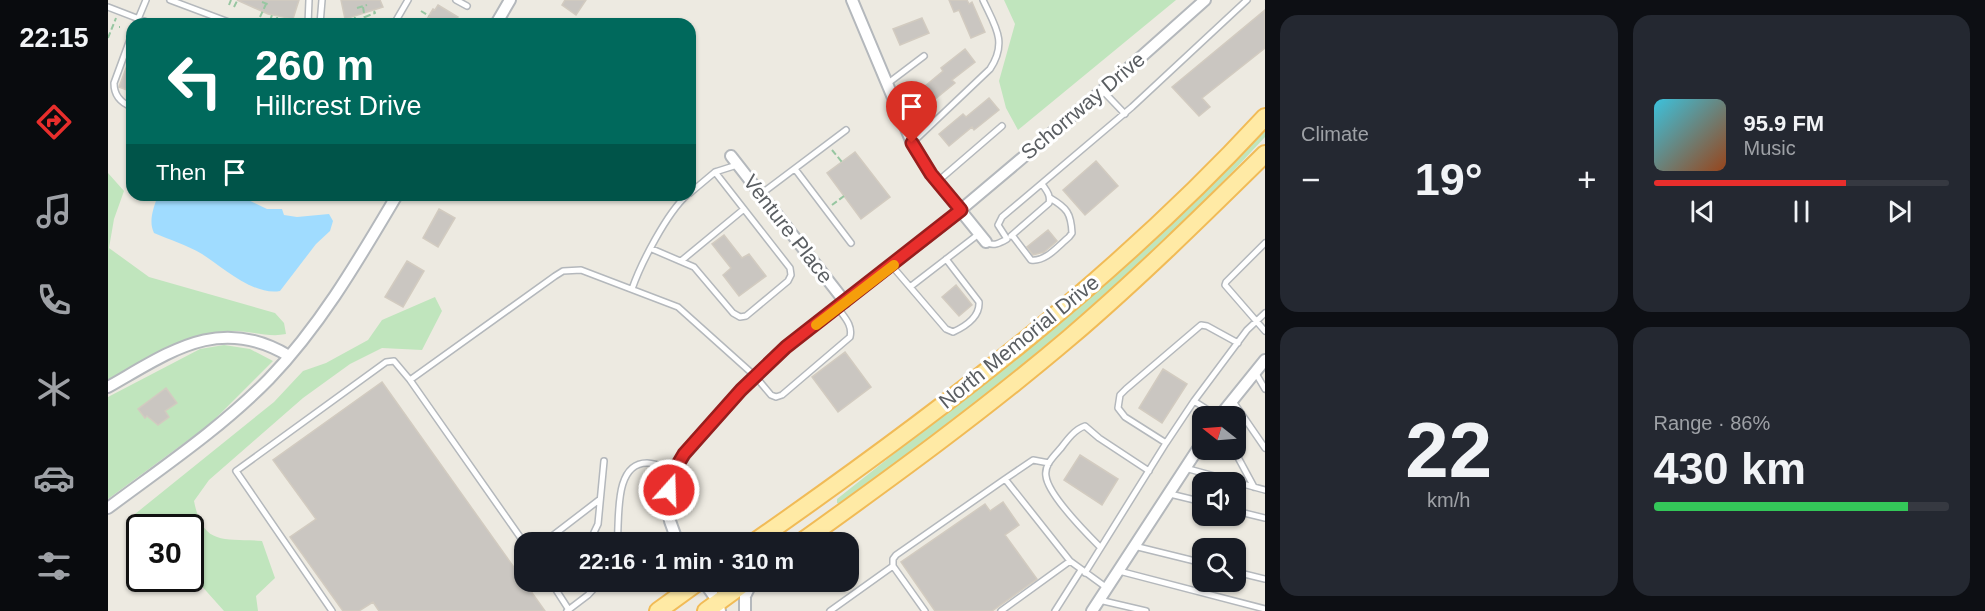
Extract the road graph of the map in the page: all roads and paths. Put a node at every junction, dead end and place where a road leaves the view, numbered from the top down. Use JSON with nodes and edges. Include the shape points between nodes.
{"nodes":[{"id":1,"x":146,"y":0,"type":"edge"},
{"id":2,"x":170,"y":0,"type":"edge"},
{"id":3,"x":231,"y":0,"type":"edge"},
{"id":4,"x":309,"y":0,"type":"edge"},
{"id":5,"x":322,"y":0,"type":"edge"},
{"id":6,"x":408,"y":0,"type":"edge"},
{"id":7,"x":456,"y":0,"type":"edge"},
{"id":8,"x":510,"y":0,"type":"edge"},
{"id":9,"x":852,"y":0,"type":"edge"},
{"id":10,"x":983,"y":0,"type":"edge"},
{"id":11,"x":1205,"y":0,"type":"edge"},
{"id":12,"x":1247,"y":0,"type":"edge"},
{"id":13,"x":237,"y":1,"type":"edge"},
{"id":14,"x":229,"y":5,"type":"dead end"},
{"id":15,"x":270,"y":5,"type":"dead end"},
{"id":16,"x":367,"y":5,"type":"dead end"},
{"id":17,"x":467,"y":6,"type":"dead end"},
{"id":18,"x":108,"y":7,"type":"edge"},
{"id":19,"x":234,"y":7,"type":"dead end"},
{"id":20,"x":363,"y":7,"type":"junction"},
{"id":21,"x":357,"y":8,"type":"dead end"},
{"id":22,"x":374,"y":11,"type":"dead end"},
{"id":23,"x":420,"y":11,"type":"dead end"},
{"id":24,"x":272,"y":15,"type":"dead end"},
{"id":25,"x":429,"y":16,"type":"dead end"},
{"id":26,"x":260,"y":17,"type":"dead end"},
{"id":27,"x":365,"y":17,"type":"joint"},
{"id":28,"x":131,"y":18,"type":"edge"},
{"id":29,"x":138,"y":18,"type":"edge"},
{"id":30,"x":218,"y":18,"type":"edge"},
{"id":31,"x":271,"y":18,"type":"edge"},
{"id":32,"x":308,"y":18,"type":"edge"},
{"id":33,"x":320,"y":18,"type":"edge"},
{"id":34,"x":398,"y":18,"type":"edge"},
{"id":35,"x":500,"y":18,"type":"edge"},
{"id":36,"x":122,"y":20,"type":"dead end"},
{"id":37,"x":108,"y":38,"type":"edge"},
{"id":38,"x":126,"y":50,"type":"edge"},
{"id":39,"x":924,"y":56,"type":"dead end"},
{"id":40,"x":887,"y":84,"type":"junction"},
{"id":41,"x":1102,"y":90,"type":"junction"},
{"id":42,"x":126,"y":105,"type":"edge"},
{"id":43,"x":1125,"y":114,"type":"junction"},
{"id":44,"x":1265,"y":117,"type":"edge"},
{"id":45,"x":1002,"y":126,"type":"dead end"},
{"id":46,"x":846,"y":130,"type":"dead end"},
{"id":47,"x":912,"y":143,"type":"junction"},
{"id":48,"x":1265,"y":154,"type":"edge"},
{"id":49,"x":837,"y":156,"type":"dead end"},
{"id":50,"x":734,"y":161,"type":"joint"},
{"id":51,"x":842,"y":162,"type":"dead end"},
{"id":52,"x":795,"y":169,"type":"junction"},
{"id":53,"x":716,"y":172,"type":"junction"},
{"id":54,"x":937,"y":182,"type":"junction"},
{"id":55,"x":1042,"y":184,"type":"junction"},
{"id":56,"x":696,"y":188,"type":"edge"},
{"id":57,"x":761,"y":194,"type":"junction"},
{"id":58,"x":844,"y":196,"type":"dead end"},
{"id":59,"x":1050,"y":198,"type":"junction"},
{"id":60,"x":393,"y":201,"type":"edge"},
{"id":61,"x":683,"y":201,"type":"edge"},
{"id":62,"x":838,"y":201,"type":"dead end"},
{"id":63,"x":744,"y":209,"type":"junction"},
{"id":64,"x":961,"y":210,"type":"junction"},
{"id":65,"x":983,"y":237,"type":"junction"},
{"id":66,"x":1010,"y":237,"type":"junction"},
{"id":67,"x":851,"y":243,"type":"dead end"},
{"id":68,"x":1265,"y":243,"type":"edge"},
{"id":69,"x":651,"y":249,"type":"junction"},
{"id":70,"x":946,"y":259,"type":"junction"},
{"id":71,"x":681,"y":261,"type":"junction"},
{"id":72,"x":892,"y":266,"type":"junction"},
{"id":73,"x":910,"y":287,"type":"junction"},
{"id":74,"x":633,"y":289,"type":"junction"},
{"id":75,"x":841,"y":305,"type":"junction"},
{"id":76,"x":1265,"y":314,"type":"edge"},
{"id":77,"x":1256,"y":321,"type":"junction"},
{"id":78,"x":1265,"y":331,"type":"edge"},
{"id":79,"x":1238,"y":343,"type":"junction"},
{"id":80,"x":289,"y":356,"type":"junction"},
{"id":81,"x":1265,"y":360,"type":"edge"},
{"id":82,"x":1254,"y":372,"type":"junction"},
{"id":83,"x":755,"y":376,"type":"junction"},
{"id":84,"x":410,"y":380,"type":"junction"},
{"id":85,"x":108,"y":387,"type":"edge"},
{"id":86,"x":1265,"y":389,"type":"edge"},
{"id":87,"x":1231,"y":400,"type":"junction"},
{"id":88,"x":1194,"y":401,"type":"junction"},
{"id":89,"x":1202,"y":406,"type":"edge"},
{"id":90,"x":1227,"y":406,"type":"edge"},
{"id":91,"x":1166,"y":443,"type":"junction"},
{"id":92,"x":1265,"y":448,"type":"edge"},
{"id":93,"x":1192,"y":457,"type":"edge"},
{"id":94,"x":1239,"y":460,"type":"edge"},
{"id":95,"x":604,"y":461,"type":"dead end"},
{"id":96,"x":1049,"y":463,"type":"junction"},
{"id":97,"x":1184,"y":468,"type":"junction"},
{"id":98,"x":674,"y":471,"type":"junction"},
{"id":99,"x":1149,"y":471,"type":"junction"},
{"id":100,"x":1005,"y":479,"type":"junction"},
{"id":101,"x":1254,"y":487,"type":"junction"},
{"id":102,"x":1265,"y":490,"type":"edge"},
{"id":103,"x":1168,"y":493,"type":"junction"},
{"id":104,"x":1192,"y":499,"type":"edge"},
{"id":105,"x":599,"y":500,"type":"junction"},
{"id":106,"x":108,"y":508,"type":"edge"},
{"id":107,"x":1246,"y":513,"type":"edge"},
{"id":108,"x":1265,"y":518,"type":"edge"},
{"id":109,"x":517,"y":532,"type":"edge"},
{"id":110,"x":557,"y":532,"type":"edge"},
{"id":111,"x":595,"y":532,"type":"edge"},
{"id":112,"x":618,"y":532,"type":"edge"},
{"id":113,"x":674,"y":532,"type":"edge"},
{"id":114,"x":769,"y":532,"type":"edge"},
{"id":115,"x":815,"y":532,"type":"edge"},
{"id":116,"x":1134,"y":546,"type":"junction"},
{"id":117,"x":1100,"y":547,"type":"junction"},
{"id":118,"x":1192,"y":560,"type":"edge"},
{"id":119,"x":1070,"y":561,"type":"junction"},
{"id":120,"x":893,"y":566,"type":"junction"},
{"id":121,"x":1119,"y":571,"type":"junction"},
{"id":122,"x":1083,"y":572,"type":"junction"},
{"id":123,"x":1246,"y":574,"type":"edge"},
{"id":124,"x":1265,"y":579,"type":"edge"},
{"id":125,"x":1107,"y":588,"type":"junction"},
{"id":126,"x":557,"y":592,"type":"edge"},
{"id":127,"x":591,"y":592,"type":"edge"},
{"id":128,"x":684,"y":592,"type":"edge"},
{"id":129,"x":710,"y":592,"type":"edge"},
{"id":130,"x":736,"y":592,"type":"edge"},
{"id":131,"x":748,"y":592,"type":"edge"},
{"id":132,"x":1099,"y":600,"type":"junction"},
{"id":133,"x":718,"y":609,"type":"edge"},
{"id":134,"x":1265,"y":609,"type":"edge"},
{"id":135,"x":332,"y":611,"type":"edge"},
{"id":136,"x":568,"y":611,"type":"edge"},
{"id":137,"x":658,"y":611,"type":"edge"},
{"id":138,"x":745,"y":611,"type":"edge"},
{"id":139,"x":830,"y":611,"type":"edge"},
{"id":140,"x":925,"y":611,"type":"edge"},
{"id":141,"x":1001,"y":611,"type":"edge"},
{"id":142,"x":1055,"y":611,"type":"edge"},
{"id":143,"x":1092,"y":611,"type":"edge"},
{"id":144,"x":1146,"y":611,"type":"edge"}],
"edges":[{"from":1,"to":29,"type":"lane"},
{"from":2,"to":30,"type":"lane"},
{"from":3,"to":14,"type":"path"},
{"from":4,"to":32,"type":"lane"},
{"from":5,"to":33,"type":"lane"},
{"from":6,"to":34,"type":"lane"},
{"from":7,"to":17,"type":"lane"},
{"from":8,"to":35,"type":"street"},
{"from":9,"to":40,"type":"street"},
{"from":10,"to":47,"type":"lane","via":[[1000,39],[995,61]]},
{"from":11,"to":41,"type":"street","name":"Schorrway Drive"},
{"from":12,"to":43,"type":"lane"},
{"from":13,"to":19,"type":"path"},
{"from":15,"to":26,"type":"path","via":[[264,3]]},
{"from":16,"to":20,"type":"path"},
{"from":18,"to":28,"type":"lane"},
{"from":20,"to":21,"type":"path"},
{"from":20,"to":27,"type":"path"},
{"from":22,"to":27,"type":"path"},
{"from":23,"to":25,"type":"path"},
{"from":24,"to":31,"type":"path"},
{"from":36,"to":37,"type":"path","via":[[115,18]]},
{"from":38,"to":42,"type":"lane","via":[[114,83],[118,98]]},
{"from":39,"to":40,"type":"lane"},
{"from":40,"to":47,"type":"street"},
{"from":41,"to":43,"type":"lane"},
{"from":41,"to":64,"type":"street","name":"Schorrway Drive"},
{"from":43,"to":55,"type":"lane"},
{"from":44,"to":114,"type":"main road","name":"North Memorial Drive","via":[[1151,230],[1053,318],[837,485]]},
{"from":45,"to":54,"type":"lane"},
{"from":46,"to":52,"type":"lane"},
{"from":47,"to":54,"type":"street"},
{"from":48,"to":115,"type":"main road","name":"North Memorial Drive","via":[[1070,338],[960,426]]},
{"from":49,"to":51,"type":"path"},
{"from":50,"to":53,"type":"lane"},
{"from":50,"to":57,"type":"street","name":"Venture Place"},
{"from":52,"to":57,"type":"lane"},
{"from":52,"to":67,"type":"lane"},
{"from":53,"to":56,"type":"lane"},
{"from":53,"to":63,"type":"lane"},
{"from":54,"to":64,"type":"street"},
{"from":55,"to":59,"type":"lane"},
{"from":55,"to":66,"type":"lane","via":[[1002,217],[998,225]]},
{"from":57,"to":75,"type":"street","name":"Venture Place"},
{"from":58,"to":62,"type":"path"},
{"from":59,"to":66,"type":"lane"},
{"from":59,"to":66,"type":"lane","via":[[1064,206],[1070,217],[1069,237],[1036,261]]},
{"from":60,"to":80,"type":"street","via":[[328,304]]},
{"from":61,"to":69,"type":"lane"},
{"from":63,"to":71,"type":"lane"},
{"from":63,"to":71,"type":"lane","via":[[790,268],[791,278],[785,284],[740,317],[733,314],[699,271]]},
{"from":64,"to":65,"type":"street"},
{"from":64,"to":72,"type":"street","name":"Schorrway Drive"},
{"from":65,"to":66,"type":"lane","via":[[990,245]]},
{"from":65,"to":70,"type":"lane"},
{"from":68,"to":77,"type":"lane","via":[[1225,285]]},
{"from":69,"to":71,"type":"lane"},
{"from":69,"to":74,"type":"lane"},
{"from":70,"to":73,"type":"lane"},
{"from":70,"to":73,"type":"lane","via":[[980,302],[975,317],[957,331],[946,329]]},
{"from":72,"to":73,"type":"lane"},
{"from":72,"to":75,"type":"street","name":"Schorrway Drive"},
{"from":74,"to":83,"type":"lane","via":[[678,307]]},
{"from":74,"to":84,"type":"lane","via":[[581,270],[564,271]]},
{"from":75,"to":83,"type":"street","name":"Schorrway Drive"},
{"from":75,"to":83,"type":"lane","via":[[852,331],[850,337],[782,395],[771,395]]},
{"from":76,"to":77,"type":"lane"},
{"from":77,"to":78,"type":"lane"},
{"from":77,"to":79,"type":"lane"},
{"from":79,"to":88,"type":"lane"},
{"from":79,"to":91,"type":"lane","via":[[1201,325],[1120,395],[1118,408],[1125,417]]},
{"from":80,"to":85,"type":"street","via":[[275,347],[246,339],[207,339],[188,344]]},
{"from":80,"to":106,"type":"street","via":[[235,411]]},
{"from":81,"to":82,"type":"street"},
{"from":82,"to":86,"type":"lane"},
{"from":82,"to":87,"type":"street"},
{"from":83,"to":98,"type":"street","name":"Schorrway Drive","via":[[692,445]]},
{"from":84,"to":109,"type":"lane"},
{"from":84,"to":135,"type":"lane","via":[[394,361],[386,362],[236,471]]},
{"from":87,"to":90,"type":"street"},
{"from":87,"to":92,"type":"lane"},
{"from":88,"to":89,"type":"lane"},
{"from":88,"to":91,"type":"lane"},
{"from":91,"to":99,"type":"lane"},
{"from":93,"to":97,"type":"street"},
{"from":94,"to":101,"type":"lane"},
{"from":95,"to":105,"type":"lane"},
{"from":96,"to":99,"type":"lane","via":[[1066,441],[1085,426]]},
{"from":96,"to":100,"type":"lane","via":[[1033,460]]},
{"from":96,"to":117,"type":"lane","via":[[1046,477],[1052,490]]},
{"from":97,"to":101,"type":"lane"},
{"from":97,"to":103,"type":"street"},
{"from":98,"to":112,"type":"lane","via":[[647,463],[636,465],[626,474]]},
{"from":98,"to":113,"type":"street","via":[[667,506]]},
{"from":99,"to":117,"type":"lane"},
{"from":100,"to":119,"type":"lane"},
{"from":100,"to":120,"type":"lane","via":[[896,555]]},
{"from":101,"to":102,"type":"lane"},
{"from":103,"to":104,"type":"lane"},
{"from":103,"to":116,"type":"street"},
{"from":105,"to":110,"type":"lane"},
{"from":105,"to":111,"type":"lane"},
{"from":107,"to":108,"type":"lane"},
{"from":116,"to":118,"type":"lane"},
{"from":116,"to":121,"type":"street"},
{"from":117,"to":122,"type":"lane"},
{"from":119,"to":122,"type":"lane"},
{"from":119,"to":141,"type":"lane"},
{"from":120,"to":139,"type":"lane"},
{"from":120,"to":140,"type":"lane"},
{"from":121,"to":125,"type":"street"},
{"from":121,"to":134,"type":"lane"},
{"from":122,"to":125,"type":"lane"},
{"from":122,"to":142,"type":"lane"},
{"from":123,"to":124,"type":"lane"},
{"from":125,"to":132,"type":"street"},
{"from":126,"to":136,"type":"lane"},
{"from":127,"to":136,"type":"lane"},
{"from":128,"to":137,"type":"main road"},
{"from":129,"to":133,"type":"street"},
{"from":130,"to":133,"type":"main road"},
{"from":131,"to":138,"type":"street"},
{"from":132,"to":143,"type":"street"},
{"from":132,"to":144,"type":"lane"}]}
